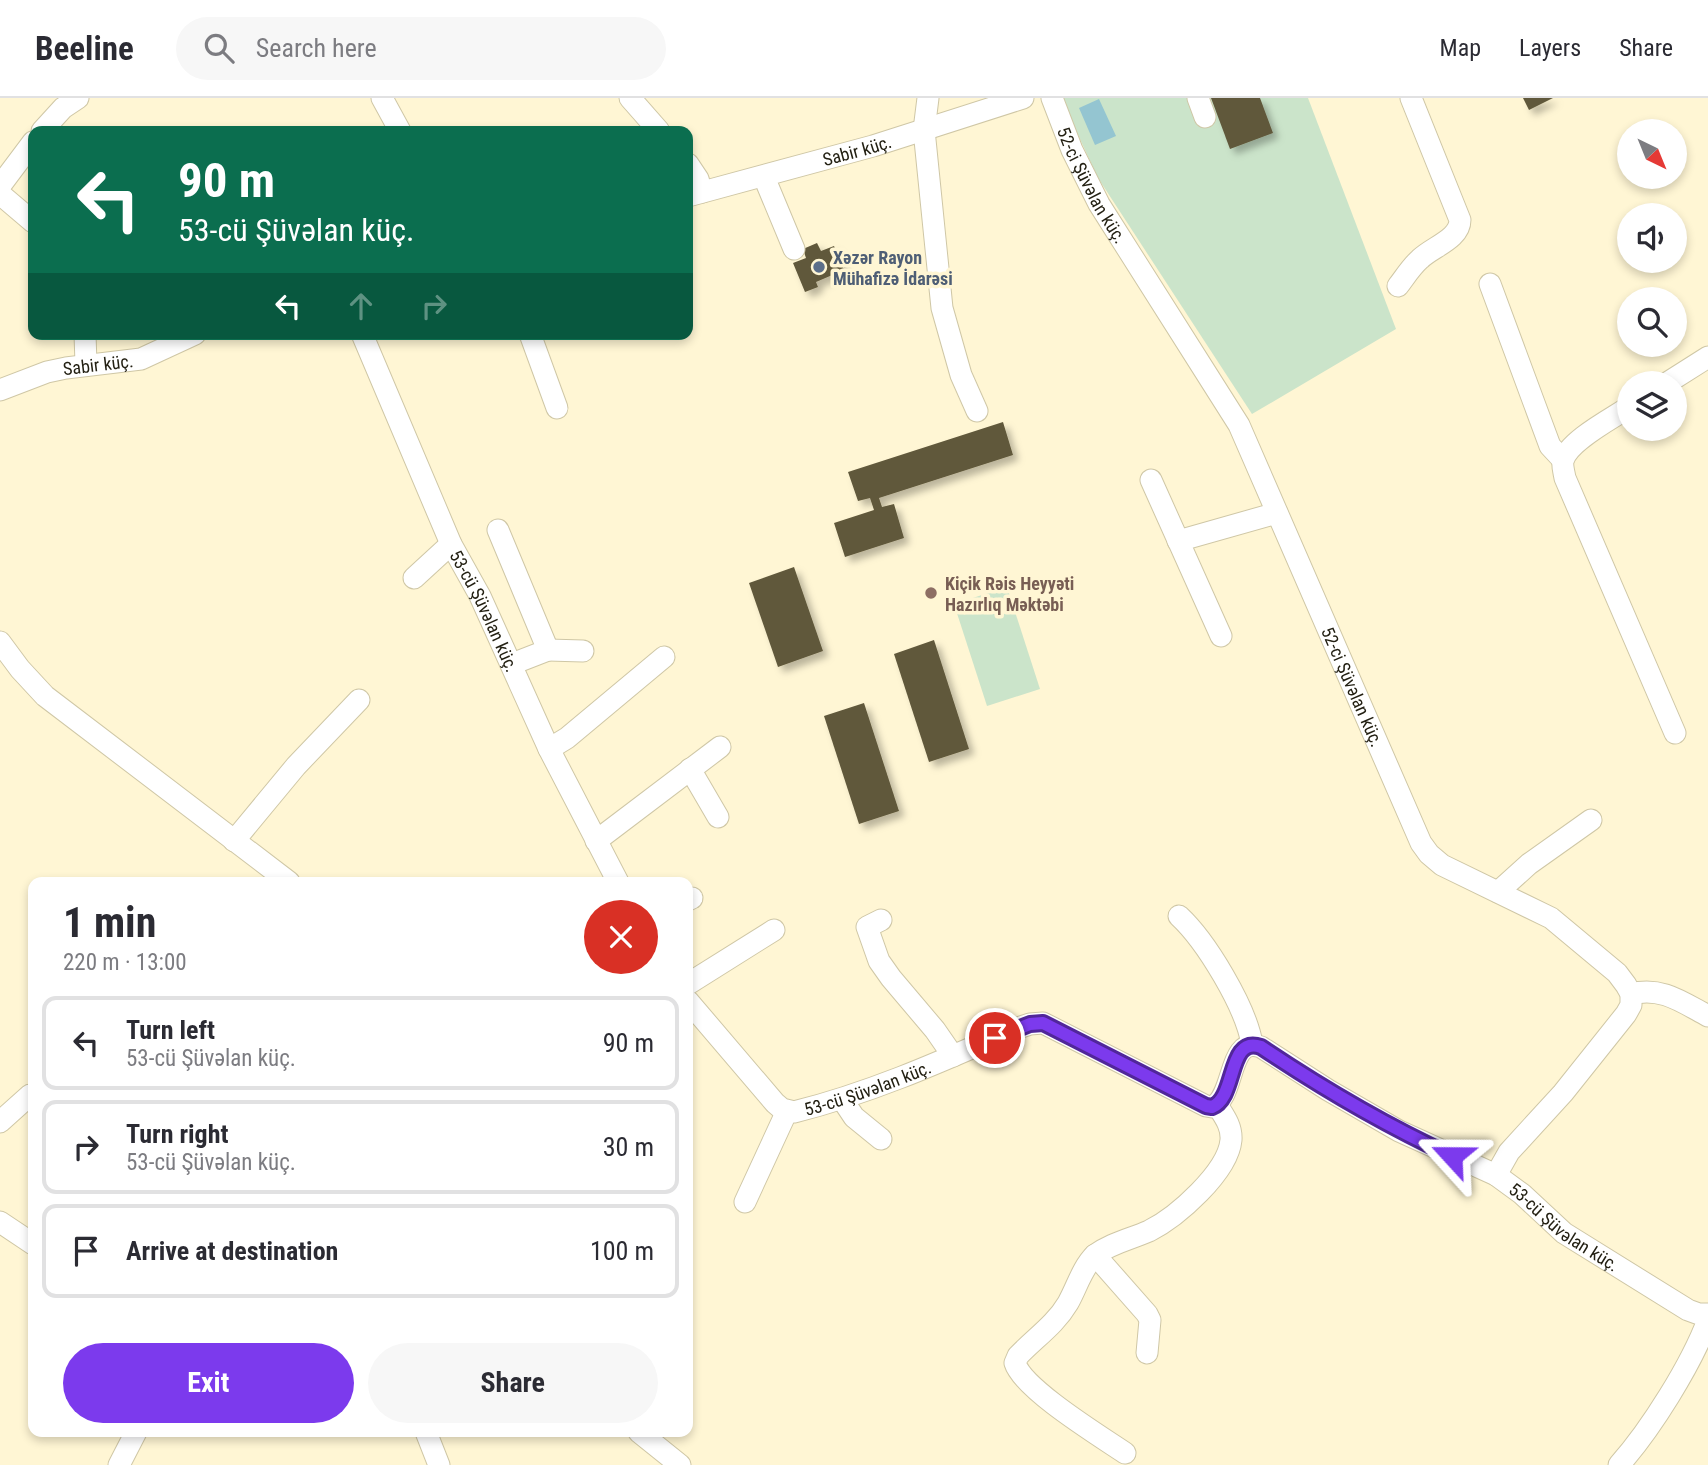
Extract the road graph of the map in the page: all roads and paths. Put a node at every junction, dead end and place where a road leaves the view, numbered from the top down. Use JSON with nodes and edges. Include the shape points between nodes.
{"nodes":[{"id":1,"x":78,"y":98,"type":"edge"},
{"id":2,"x":382,"y":98,"type":"edge"},
{"id":3,"x":630,"y":98,"type":"edge"},
{"id":4,"x":928,"y":98,"type":"edge"},
{"id":5,"x":1023,"y":98,"type":"edge"},
{"id":6,"x":1052,"y":98,"type":"edge"},
{"id":7,"x":1411,"y":98,"type":"edge"},
{"id":8,"x":47,"y":126,"type":"edge"},
{"id":9,"x":397,"y":126,"type":"edge"},
{"id":10,"x":655,"y":126,"type":"edge"},
{"id":11,"x":924,"y":130,"type":"junction"},
{"id":12,"x":28,"y":149,"type":"edge"},
{"id":13,"x":693,"y":172,"type":"edge"},
{"id":14,"x":764,"y":177,"type":"junction"},
{"id":15,"x":0,"y":186,"type":"edge"},
{"id":16,"x":0,"y":194,"type":"edge"},
{"id":17,"x":695,"y":194,"type":"edge"},
{"id":18,"x":28,"y":218,"type":"edge"},
{"id":19,"x":794,"y":249,"type":"dead end"},
{"id":20,"x":1490,"y":284,"type":"dead end"},
{"id":21,"x":1398,"y":286,"type":"dead end"},
{"id":22,"x":85,"y":340,"type":"edge"},
{"id":23,"x":182,"y":340,"type":"edge"},
{"id":24,"x":365,"y":340,"type":"edge"},
{"id":25,"x":532,"y":340,"type":"edge"},
{"id":26,"x":1708,"y":357,"type":"edge"},
{"id":27,"x":86,"y":364,"type":"junction"},
{"id":28,"x":1686,"y":371,"type":"edge"},
{"id":29,"x":0,"y":390,"type":"edge"},
{"id":30,"x":557,"y":408,"type":"dead end"},
{"id":31,"x":977,"y":411,"type":"dead end"},
{"id":32,"x":1617,"y":415,"type":"edge"},
{"id":33,"x":1563,"y":460,"type":"junction"},
{"id":34,"x":1151,"y":480,"type":"dead end"},
{"id":35,"x":1277,"y":513,"type":"junction"},
{"id":36,"x":498,"y":530,"type":"dead end"},
{"id":37,"x":1178,"y":541,"type":"junction"},
{"id":38,"x":451,"y":544,"type":"junction"},
{"id":39,"x":414,"y":578,"type":"dead end"},
{"id":40,"x":1221,"y":636,"type":"dead end"},
{"id":41,"x":0,"y":642,"type":"edge"},
{"id":42,"x":548,"y":650,"type":"junction"},
{"id":43,"x":583,"y":652,"type":"dead end"},
{"id":44,"x":664,"y":657,"type":"dead end"},
{"id":45,"x":512,"y":664,"type":"junction"},
{"id":46,"x":359,"y":700,"type":"dead end"},
{"id":47,"x":1675,"y":733,"type":"dead end"},
{"id":48,"x":720,"y":747,"type":"dead end"},
{"id":49,"x":549,"y":749,"type":"junction"},
{"id":50,"x":690,"y":769,"type":"junction"},
{"id":51,"x":718,"y":817,"type":"dead end"},
{"id":52,"x":1591,"y":820,"type":"dead end"},
{"id":53,"x":234,"y":841,"type":"junction"},
{"id":54,"x":596,"y":841,"type":"junction"},
{"id":55,"x":282,"y":877,"type":"edge"},
{"id":56,"x":615,"y":877,"type":"edge"},
{"id":57,"x":1498,"y":892,"type":"junction"},
{"id":58,"x":1179,"y":915,"type":"dead end"},
{"id":59,"x":881,"y":920,"type":"dead end"},
{"id":60,"x":774,"y":930,"type":"dead end"},
{"id":61,"x":693,"y":981,"type":"edge"},
{"id":62,"x":1631,"y":994,"type":"junction"},
{"id":63,"x":693,"y":1007,"type":"edge"},
{"id":64,"x":1708,"y":1016,"type":"edge"},
{"id":65,"x":1252,"y":1044,"type":"junction"},
{"id":66,"x":953,"y":1056,"type":"junction"},
{"id":67,"x":28,"y":1097,"type":"edge"},
{"id":68,"x":842,"y":1099,"type":"junction"},
{"id":69,"x":1217,"y":1105,"type":"junction"},
{"id":70,"x":787,"y":1111,"type":"junction"},
{"id":71,"x":0,"y":1122,"type":"edge"},
{"id":72,"x":881,"y":1139,"type":"dead end"},
{"id":73,"x":1496,"y":1175,"type":"junction"},
{"id":74,"x":745,"y":1202,"type":"dead end"},
{"id":75,"x":0,"y":1222,"type":"edge"},
{"id":76,"x":28,"y":1241,"type":"edge"},
{"id":77,"x":1095,"y":1255,"type":"junction"},
{"id":78,"x":1708,"y":1314,"type":"edge"},
{"id":79,"x":1708,"y":1320,"type":"edge"},
{"id":80,"x":1147,"y":1353,"type":"dead end"},
{"id":81,"x":133,"y":1437,"type":"edge"},
{"id":82,"x":428,"y":1437,"type":"edge"},
{"id":83,"x":645,"y":1437,"type":"edge"},
{"id":84,"x":1125,"y":1453,"type":"dead end"},
{"id":85,"x":675,"y":1463,"type":"edge"},
{"id":86,"x":119,"y":1465,"type":"edge"},
{"id":87,"x":439,"y":1465,"type":"edge"},
{"id":88,"x":1619,"y":1465,"type":"edge"}],
"edges":[{"from":1,"to":8,"type":"street"},
{"from":2,"to":9,"type":"street"},
{"from":3,"to":10,"type":"street"},
{"from":4,"to":11,"type":"street"},
{"from":5,"to":11,"type":"street","name":"Sabir küç."},
{"from":6,"to":35,"type":"street","name":"52-ci Şüvəlan küç.","via":[[1093,192],[1230,409]]},
{"from":7,"to":21,"type":"street","via":[[1460,226],[1423,255]]},
{"from":11,"to":14,"type":"street","name":"Sabir küç."},
{"from":11,"to":31,"type":"street","via":[[942,308],[961,375]]},
{"from":12,"to":15,"type":"street"},
{"from":13,"to":17,"type":"street","via":[[698,179]]},
{"from":14,"to":17,"type":"street","name":"Sabir küç."},
{"from":14,"to":19,"type":"street"},
{"from":16,"to":18,"type":"street"},
{"from":20,"to":33,"type":"street","via":[[1550,446]]},
{"from":22,"to":27,"type":"street"},
{"from":23,"to":27,"type":"street","name":"Sabir küç.","via":[[141,359]]},
{"from":24,"to":38,"type":"street","name":"53-cü Şüvəlan küç."},
{"from":25,"to":30,"type":"street"},
{"from":26,"to":28,"type":"street"},
{"from":27,"to":29,"type":"street","name":"Sabir küç.","via":[[47,372]]},
{"from":32,"to":33,"type":"street","via":[[1575,444]]},
{"from":33,"to":47,"type":"street","via":[[1564,478]]},
{"from":34,"to":37,"type":"street"},
{"from":35,"to":37,"type":"street"},
{"from":35,"to":57,"type":"street","name":"52-ci Şüvəlan küç.","via":[[1421,843],[1442,865]]},
{"from":36,"to":42,"type":"street"},
{"from":37,"to":40,"type":"street"},
{"from":38,"to":39,"type":"street"},
{"from":38,"to":45,"type":"street","name":"53-cü Şüvəlan küç."},
{"from":41,"to":53,"type":"street","via":[[45,696]]},
{"from":42,"to":43,"type":"street"},
{"from":42,"to":45,"type":"street"},
{"from":44,"to":49,"type":"street"},
{"from":45,"to":49,"type":"street","name":"53-cü Şüvəlan küç."},
{"from":46,"to":53,"type":"street"},
{"from":48,"to":50,"type":"street"},
{"from":49,"to":54,"type":"street","name":"53-cü Şüvəlan küç."},
{"from":50,"to":51,"type":"street"},
{"from":50,"to":54,"type":"street"},
{"from":52,"to":57,"type":"street"},
{"from":53,"to":55,"type":"street"},
{"from":54,"to":56,"type":"street","name":"53-cü Şüvəlan küç."},
{"from":57,"to":62,"type":"street","name":"52-ci Şüvəlan küç.","via":[[1551,918],[1617,973]]},
{"from":58,"to":65,"type":"street","via":[[1205,946],[1246,1020]]},
{"from":59,"to":66,"type":"street","via":[[867,927],[879,961]]},
{"from":60,"to":61,"type":"street"},
{"from":62,"to":64,"type":"street","via":[[1667,994]]},
{"from":62,"to":73,"type":"street","via":[[1626,1014],[1509,1152]]},
{"from":63,"to":70,"type":"street","name":"53-cü Şüvəlan küç.","via":[[775,1103]]},
{"from":65,"to":69,"type":"street","via":[[1240,1054]]},
{"from":65,"to":73,"type":"street","name":"53-cü Şüvəlan küç.","via":[[1399,1131]]},
{"from":66,"to":68,"type":"street","name":"53-cü Şüvəlan küç."},
{"from":66,"to":69,"type":"street","name":"53-cü Şüvəlan küç.","via":[[1016,1029],[1043,1023],[1206,1106]]},
{"from":67,"to":71,"type":"street"},
{"from":68,"to":70,"type":"street","name":"53-cü Şüvəlan küç."},
{"from":68,"to":72,"type":"street","via":[[854,1118]]},
{"from":69,"to":77,"type":"street","via":[[1231,1141],[1218,1170],[1168,1220]]},
{"from":70,"to":74,"type":"street"},
{"from":73,"to":78,"type":"street","name":"53-cü Şüvəlan küç.","via":[[1564,1233],[1688,1310]]},
{"from":75,"to":76,"type":"street"},
{"from":77,"to":80,"type":"street","via":[[1147,1314]]},
{"from":77,"to":84,"type":"street","via":[[1055,1321],[1015,1363],[1024,1378]]},
{"from":79,"to":88,"type":"street","via":[[1645,1432]]},
{"from":81,"to":86,"type":"street"},
{"from":82,"to":87,"type":"street"},
{"from":83,"to":85,"type":"street"}]}
